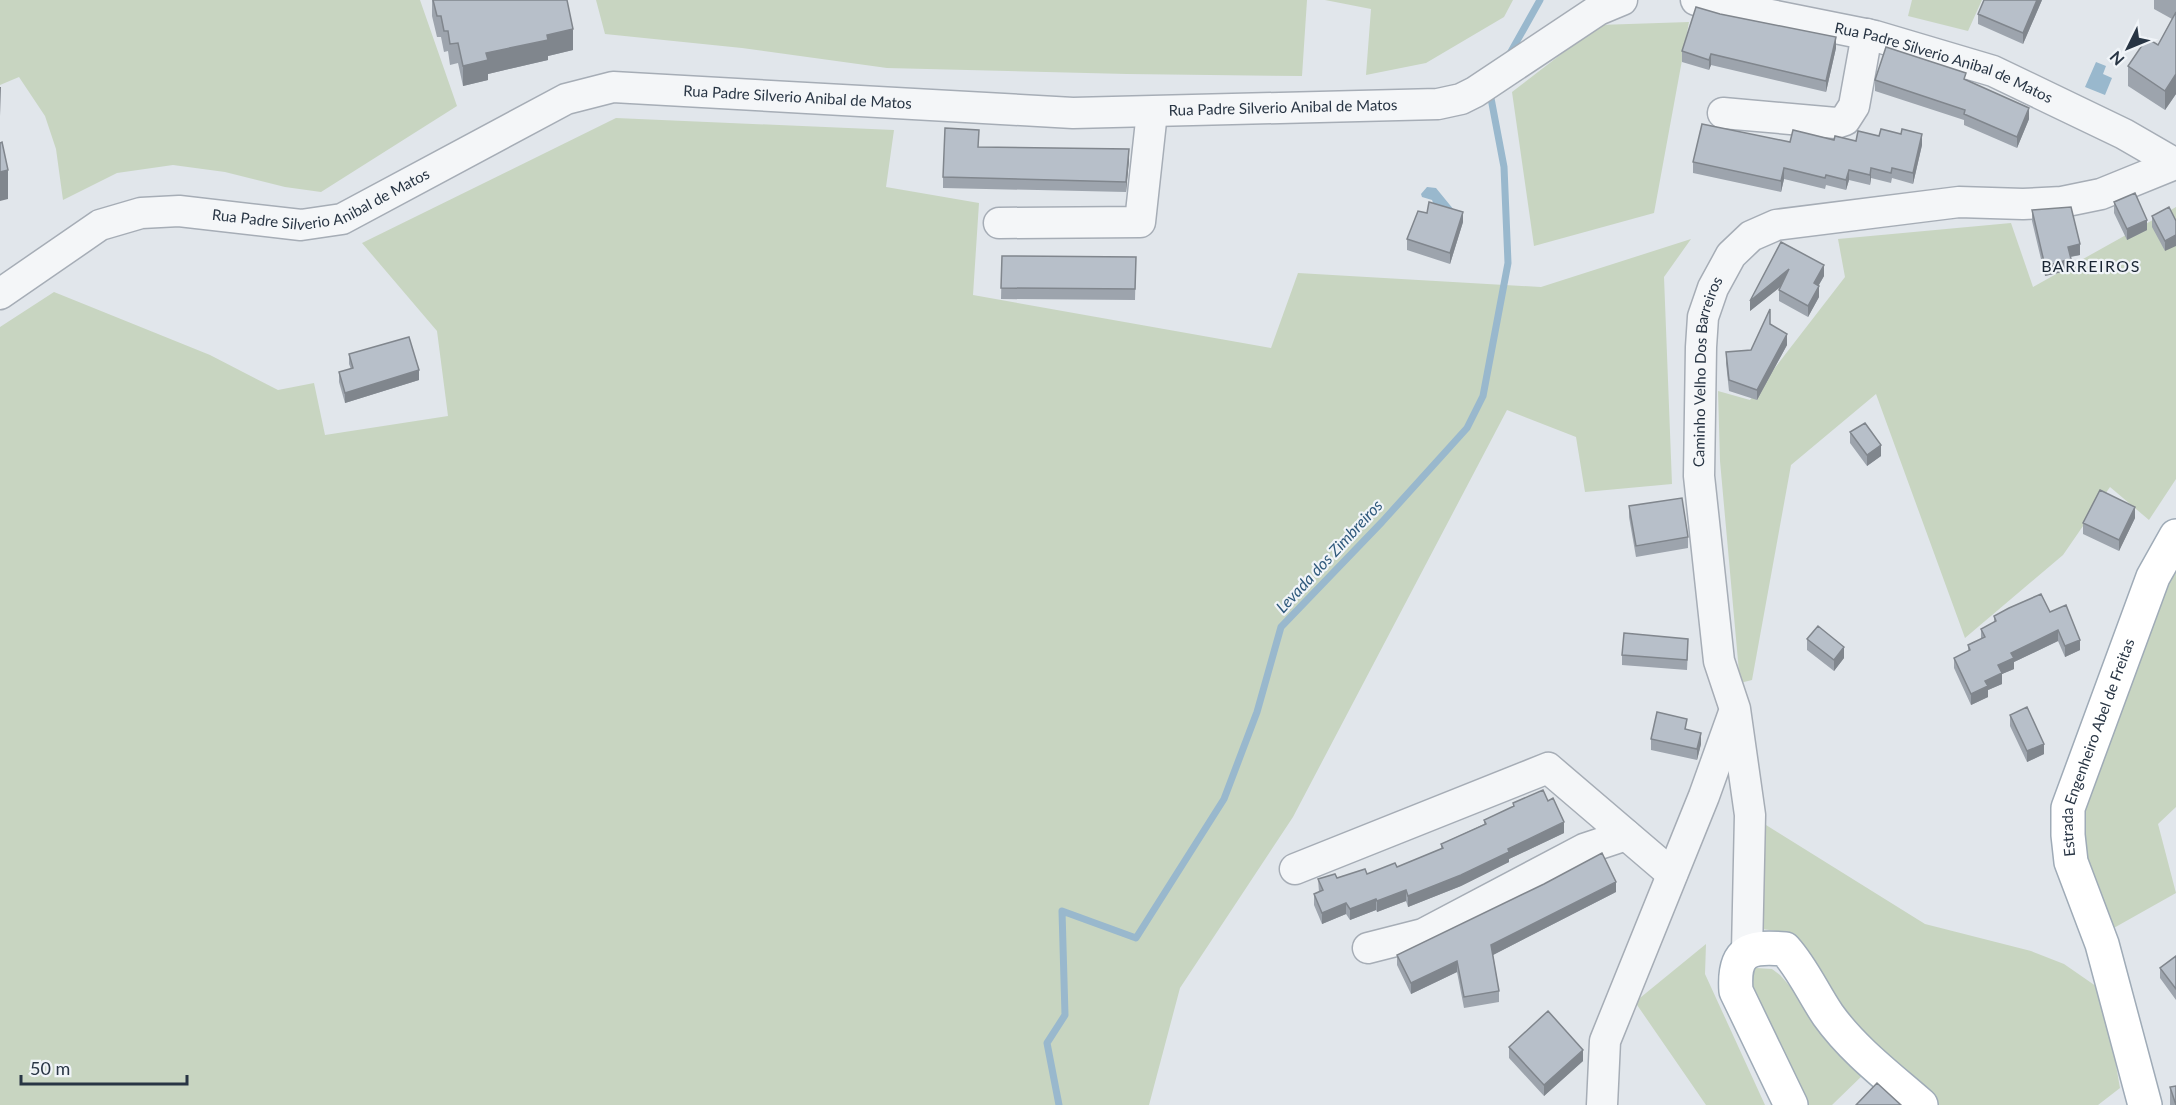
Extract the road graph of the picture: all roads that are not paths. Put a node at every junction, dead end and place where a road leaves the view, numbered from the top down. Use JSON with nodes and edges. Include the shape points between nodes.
{"nodes":[{"id":1,"x":1622,"y":0,"type":"edge"},
{"id":2,"x":1696,"y":0,"type":"edge"},
{"id":3,"x":1867,"y":34,"type":"junction"},
{"id":4,"x":1152,"y":112,"type":"junction"},
{"id":5,"x":1723,"y":113,"type":"dead end"},
{"id":6,"x":2176,"y":164,"type":"edge"},
{"id":7,"x":999,"y":223,"type":"dead end"},
{"id":8,"x":0,"y":294,"type":"edge"},
{"id":9,"x":2176,"y":536,"type":"edge"},
{"id":10,"x":1735,"y":709,"type":"junction"},
{"id":11,"x":1626,"y":835,"type":"junction"},
{"id":12,"x":1294,"y":869,"type":"dead end"},
{"id":13,"x":1672,"y":874,"type":"junction"},
{"id":14,"x":1368,"y":948,"type":"dead end"},
{"id":15,"x":1747,"y":951,"type":"junction"},
{"id":16,"x":1602,"y":1105,"type":"edge"},
{"id":17,"x":1791,"y":1105,"type":"edge"},
{"id":18,"x":1921,"y":1105,"type":"edge"},
{"id":19,"x":2145,"y":1105,"type":"edge"}],
"edges":[{"from":1,"to":4,"type":"street","name":"Rua Padre Silverio Anibal de Matos","via":[[1599,10],[1461,99],[1438,104]]},
{"from":2,"to":3,"type":"street","name":"Rua Padre Silverio Anibal de Matos"},
{"from":3,"to":5,"type":"street","via":[[1854,106],[1845,120],[1836,123]]},
{"from":3,"to":6,"type":"street","name":"Rua Padre Silverio Anibal de Matos","via":[[1993,71],[2124,134]]},
{"from":4,"to":7,"type":"street","via":[[1140,222]]},
{"from":4,"to":8,"type":"street","name":"Rua Padre Silverio Anibal de Matos","via":[[1073,113],[612,87],[566,99],[342,219],[301,225],[179,211],[141,213],[100,225]]},
{"from":6,"to":10,"type":"street","name":"Caminho Velho Dos Barreiros","via":[[2101,194],[2062,202],[1959,202],[1776,225],[1751,236],[1731,255],[1703,317],[1699,477],[1719,661]]},
{"from":9,"to":19,"type":"main road","name":"Estrada Engenheiro Abel de Freitas","via":[[2153,577],[2068,808],[2071,862],[2102,944]]},
{"from":10,"to":13,"type":"street"},
{"from":10,"to":15,"type":"street","name":"Caminho Velho Dos Barreiros","via":[[1750,815]]},
{"from":11,"to":12,"type":"street","via":[[1548,768]]},
{"from":11,"to":13,"type":"street"},
{"from":11,"to":14,"type":"street","via":[[1584,849],[1423,934]]},
{"from":13,"to":16,"type":"street","via":[[1605,1041]]},
{"from":15,"to":17,"type":"main road","via":[[1735,973],[1736,991]]},
{"from":15,"to":18,"type":"main road","via":[[1785,949],[1799,964],[1828,1015],[1860,1051]]}]}
